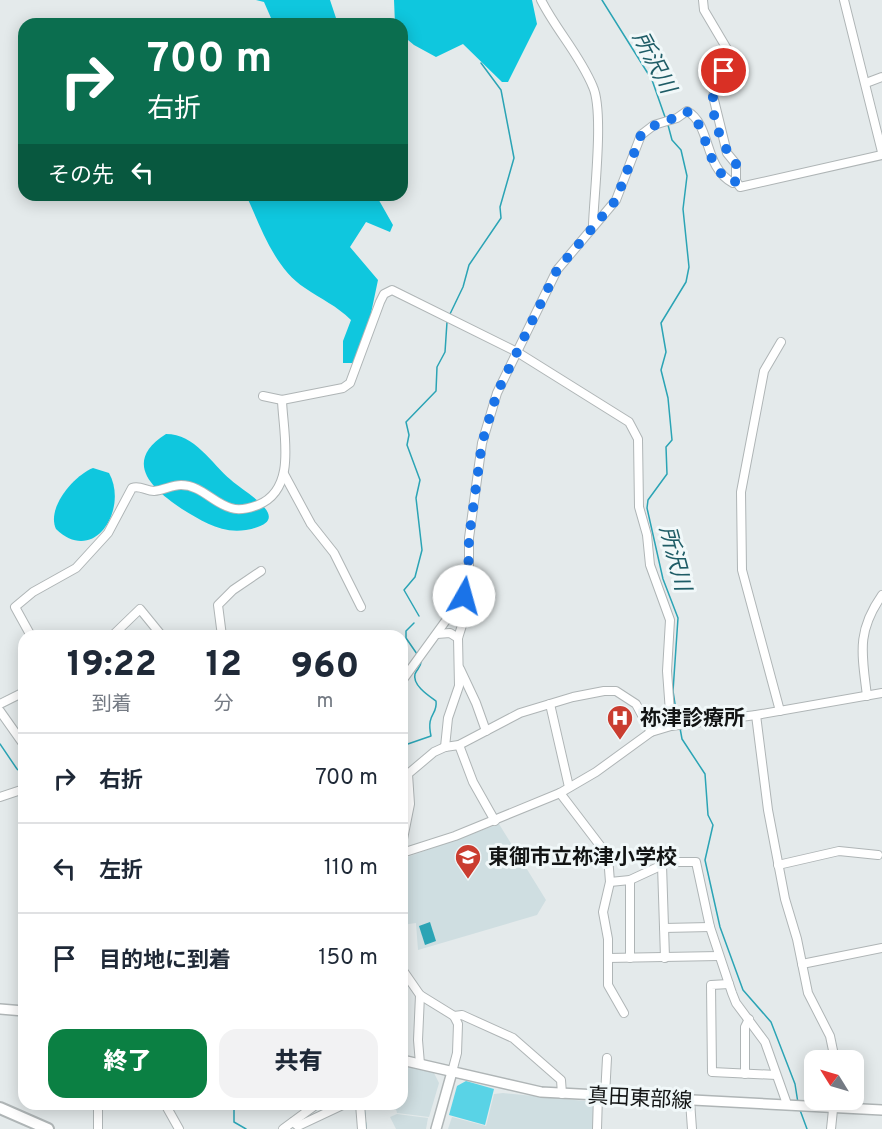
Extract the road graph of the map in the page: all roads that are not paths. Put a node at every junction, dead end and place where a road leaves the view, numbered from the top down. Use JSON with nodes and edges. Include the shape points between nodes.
{"nodes":[{"id":1,"x":541,"y":0,"type":"edge"},
{"id":2,"x":703,"y":0,"type":"edge"},
{"id":3,"x":844,"y":0,"type":"edge"},
{"id":4,"x":882,"y":77,"type":"edge"},
{"id":5,"x":866,"y":83,"type":"junction"},
{"id":6,"x":882,"y":154,"type":"edge"},
{"id":7,"x":736,"y":181,"type":"junction"},
{"id":8,"x":593,"y":225,"type":"junction"},
{"id":9,"x":781,"y":342,"type":"dead end"},
{"id":10,"x":517,"y":352,"type":"junction"},
{"id":11,"x":263,"y":396,"type":"dead end"},
{"id":12,"x":282,"y":400,"type":"junction"},
{"id":13,"x":284,"y":474,"type":"junction"},
{"id":14,"x":261,"y":571,"type":"dead end"},
{"id":15,"x":468,"y":589,"type":"junction"},
{"id":16,"x":882,"y":595,"type":"edge"},
{"id":17,"x":361,"y":607,"type":"dead end"},
{"id":18,"x":28,"y":630,"type":"edge"},
{"id":19,"x":118,"y":630,"type":"edge"},
{"id":20,"x":157,"y":630,"type":"edge"},
{"id":21,"x":221,"y":630,"type":"edge"},
{"id":22,"x":437,"y":634,"type":"junction"},
{"id":23,"x":458,"y":638,"type":"junction"},
{"id":24,"x":460,"y":668,"type":"junction"},
{"id":25,"x":408,"y":673,"type":"edge"},
{"id":26,"x":882,"y":693,"type":"edge"},
{"id":27,"x":18,"y":695,"type":"edge"},
{"id":28,"x":867,"y":696,"type":"junction"},
{"id":29,"x":0,"y":704,"type":"edge"},
{"id":30,"x":550,"y":704,"type":"junction"},
{"id":31,"x":0,"y":711,"type":"edge"},
{"id":32,"x":780,"y":711,"type":"junction"},
{"id":33,"x":756,"y":715,"type":"junction"},
{"id":34,"x":671,"y":726,"type":"junction"},
{"id":35,"x":486,"y":731,"type":"junction"},
{"id":36,"x":651,"y":732,"type":"junction"},
{"id":37,"x":18,"y":736,"type":"edge"},
{"id":38,"x":459,"y":745,"type":"junction"},
{"id":39,"x":445,"y":747,"type":"junction"},
{"id":40,"x":408,"y":774,"type":"edge"},
{"id":41,"x":569,"y":787,"type":"junction"},
{"id":42,"x":408,"y":790,"type":"edge"},
{"id":43,"x":18,"y":791,"type":"edge"},
{"id":44,"x":560,"y":793,"type":"junction"},
{"id":45,"x":0,"y":797,"type":"edge"},
{"id":46,"x":408,"y":817,"type":"edge"},
{"id":47,"x":495,"y":820,"type":"junction"},
{"id":48,"x":408,"y":851,"type":"edge"},
{"id":49,"x":881,"y":856,"type":"edge"},
{"id":50,"x":663,"y":865,"type":"junction"},
{"id":51,"x":778,"y":865,"type":"junction"},
{"id":52,"x":630,"y":879,"type":"junction"},
{"id":53,"x":610,"y":882,"type":"junction"},
{"id":54,"x":710,"y":927,"type":"junction"},
{"id":55,"x":664,"y":928,"type":"junction"},
{"id":56,"x":882,"y":948,"type":"edge"},
{"id":57,"x":719,"y":956,"type":"junction"},
{"id":58,"x":608,"y":958,"type":"junction"},
{"id":59,"x":630,"y":958,"type":"junction"},
{"id":60,"x":665,"y":958,"type":"junction"},
{"id":61,"x":802,"y":964,"type":"junction"},
{"id":62,"x":408,"y":978,"type":"edge"},
{"id":63,"x":729,"y":984,"type":"junction"},
{"id":64,"x":420,"y":995,"type":"junction"},
{"id":65,"x":0,"y":1009,"type":"edge"},
{"id":66,"x":18,"y":1010,"type":"edge"},
{"id":67,"x":624,"y":1013,"type":"dead end"},
{"id":68,"x":454,"y":1016,"type":"junction"},
{"id":69,"x":749,"y":1019,"type":"junction"},
{"id":70,"x":833,"y":1050,"type":"edge"},
{"id":71,"x":607,"y":1058,"type":"dead end"},
{"id":72,"x":408,"y":1061,"type":"edge"},
{"id":73,"x":420,"y":1064,"type":"junction"},
{"id":74,"x":452,"y":1072,"type":"junction"},
{"id":75,"x":745,"y":1074,"type":"junction"},
{"id":76,"x":776,"y":1075,"type":"junction"},
{"id":77,"x":562,"y":1094,"type":"junction"},
{"id":78,"x":602,"y":1096,"type":"junction"},
{"id":79,"x":690,"y":1101,"type":"junction"},
{"id":80,"x":789,"y":1104,"type":"junction"},
{"id":81,"x":804,"y":1105,"type":"edge"},
{"id":82,"x":864,"y":1107,"type":"edge"},
{"id":83,"x":0,"y":1108,"type":"edge"},
{"id":84,"x":98,"y":1110,"type":"edge"},
{"id":85,"x":168,"y":1110,"type":"edge"},
{"id":86,"x":309,"y":1110,"type":"edge"},
{"id":87,"x":332,"y":1110,"type":"edge"},
{"id":88,"x":360,"y":1110,"type":"edge"},
{"id":89,"x":833,"y":1110,"type":"edge"},
{"id":90,"x":882,"y":1110,"type":"edge"},
{"id":91,"x":293,"y":1122,"type":"junction"},
{"id":92,"x":48,"y":1129,"type":"edge"},
{"id":93,"x":98,"y":1129,"type":"edge"},
{"id":94,"x":179,"y":1129,"type":"edge"},
{"id":95,"x":283,"y":1129,"type":"edge"},
{"id":96,"x":362,"y":1129,"type":"edge"},
{"id":97,"x":436,"y":1129,"type":"edge"},
{"id":98,"x":597,"y":1129,"type":"edge"},
{"id":99,"x":692,"y":1129,"type":"edge"},
{"id":100,"x":831,"y":1129,"type":"edge"}],
"edges":[{"from":1,"to":8,"type":"street","via":[[594,89],[598,109]]},
{"from":2,"to":7,"type":"street","via":[[704,10],[730,54],[713,96],[727,153],[736,164]]},
{"from":3,"to":5,"type":"street"},
{"from":4,"to":5,"type":"street"},
{"from":5,"to":6,"type":"street"},
{"from":6,"to":7,"type":"street","via":[[740,187]]},
{"from":7,"to":8,"type":"street","via":[[733,183],[718,173],[699,124],[691,112],[683,112],[641,135],[616,200]]},
{"from":8,"to":10,"type":"street","via":[[557,270]]},
{"from":9,"to":32,"type":"street","via":[[764,371],[741,492],[742,570]]},
{"from":10,"to":12,"type":"street","via":[[392,290],[380,302],[350,382],[343,388]]},
{"from":10,"to":15,"type":"street","via":[[497,393],[482,443],[469,538]]},
{"from":10,"to":34,"type":"street","via":[[629,422],[638,439],[639,507],[650,565],[670,620],[667,671]]},
{"from":11,"to":12,"type":"street"},
{"from":12,"to":13,"type":"street"},
{"from":13,"to":17,"type":"street","via":[[312,524],[334,553]]},
{"from":13,"to":18,"type":"street","via":[[272,496],[245,508],[232,508],[183,485],[152,491],[132,488],[108,533],[76,568],[15,607]]},
{"from":14,"to":21,"type":"street","via":[[218,605]]},
{"from":15,"to":22,"type":"street"},
{"from":15,"to":23,"type":"street","via":[[469,603]]},
{"from":16,"to":28,"type":"street","via":[[871,611],[861,643]]},
{"from":19,"to":20,"type":"street","via":[[140,609]]},
{"from":22,"to":23,"type":"street","via":[[450,633]]},
{"from":22,"to":25,"type":"street"},
{"from":23,"to":24,"type":"street"},
{"from":24,"to":35,"type":"street"},
{"from":24,"to":39,"type":"street"},
{"from":26,"to":28,"type":"street"},
{"from":27,"to":29,"type":"street"},
{"from":28,"to":32,"type":"street"},
{"from":30,"to":35,"type":"street","via":[[520,713]]},
{"from":30,"to":36,"type":"street","via":[[616,691],[636,704]]},
{"from":30,"to":41,"type":"street"},
{"from":31,"to":37,"type":"street"},
{"from":32,"to":33,"type":"street"},
{"from":33,"to":34,"type":"street"},
{"from":33,"to":51,"type":"street"},
{"from":34,"to":36,"type":"street"},
{"from":35,"to":38,"type":"street"},
{"from":36,"to":41,"type":"street"},
{"from":38,"to":39,"type":"street"},
{"from":38,"to":47,"type":"street","via":[[472,782]]},
{"from":39,"to":40,"type":"street"},
{"from":41,"to":44,"type":"street"},
{"from":42,"to":46,"type":"street","via":[[411,804]]},
{"from":43,"to":45,"type":"street"},
{"from":44,"to":47,"type":"street"},
{"from":44,"to":53,"type":"street","via":[[608,856]]},
{"from":47,"to":48,"type":"street"},
{"from":49,"to":51,"type":"street","via":[[839,851]]},
{"from":50,"to":52,"type":"street"},
{"from":50,"to":54,"type":"street","via":[[696,862]]},
{"from":50,"to":55,"type":"street"},
{"from":51,"to":61,"type":"street"},
{"from":52,"to":53,"type":"street"},
{"from":52,"to":59,"type":"street"},
{"from":53,"to":58,"type":"street","via":[[603,912]]},
{"from":54,"to":55,"type":"street"},
{"from":54,"to":57,"type":"street"},
{"from":55,"to":60,"type":"street"},
{"from":56,"to":61,"type":"street"},
{"from":57,"to":60,"type":"street"},
{"from":57,"to":63,"type":"street"},
{"from":58,"to":59,"type":"street"},
{"from":58,"to":67,"type":"street","via":[[608,985]]},
{"from":59,"to":60,"type":"street"},
{"from":61,"to":70,"type":"street","via":[[808,993]]},
{"from":62,"to":64,"type":"street"},
{"from":63,"to":69,"type":"street","via":[[736,1003]]},
{"from":63,"to":75,"type":"street","via":[[711,985],[712,1072]]},
{"from":64,"to":68,"type":"street"},
{"from":64,"to":73,"type":"street"},
{"from":65,"to":66,"type":"main road"},
{"from":68,"to":74,"type":"street","via":[[459,1037]]},
{"from":68,"to":77,"type":"street","via":[[462,1015],[523,1044],[561,1080]]},
{"from":69,"to":75,"type":"street","via":[[745,1027]]},
{"from":69,"to":76,"type":"street","via":[[765,1042]]},
{"from":71,"to":78,"type":"street"},
{"from":72,"to":73,"type":"main road","name":"真田東部線"},
{"from":73,"to":74,"type":"main road","name":"真田東部線"},
{"from":74,"to":77,"type":"main road","name":"真田東部線"},
{"from":74,"to":97,"type":"main road"},
{"from":75,"to":76,"type":"street"},
{"from":76,"to":80,"type":"street"},
{"from":77,"to":78,"type":"main road","name":"真田東部線"},
{"from":78,"to":79,"type":"main road","name":"真田東部線"},
{"from":78,"to":98,"type":"street"},
{"from":79,"to":80,"type":"main road","name":"真田東部線"},
{"from":79,"to":99,"type":"street"},
{"from":80,"to":81,"type":"main road","name":"真田東部線"},
{"from":82,"to":90,"type":"main road","name":"真田東部線"},
{"from":83,"to":92,"type":"highway"},
{"from":84,"to":93,"type":"street"},
{"from":85,"to":94,"type":"street"},
{"from":86,"to":91,"type":"street"},
{"from":87,"to":91,"type":"street","via":[[298,1126]]},
{"from":88,"to":96,"type":"street"},
{"from":89,"to":100,"type":"street"},
{"from":91,"to":95,"type":"street"}]}
